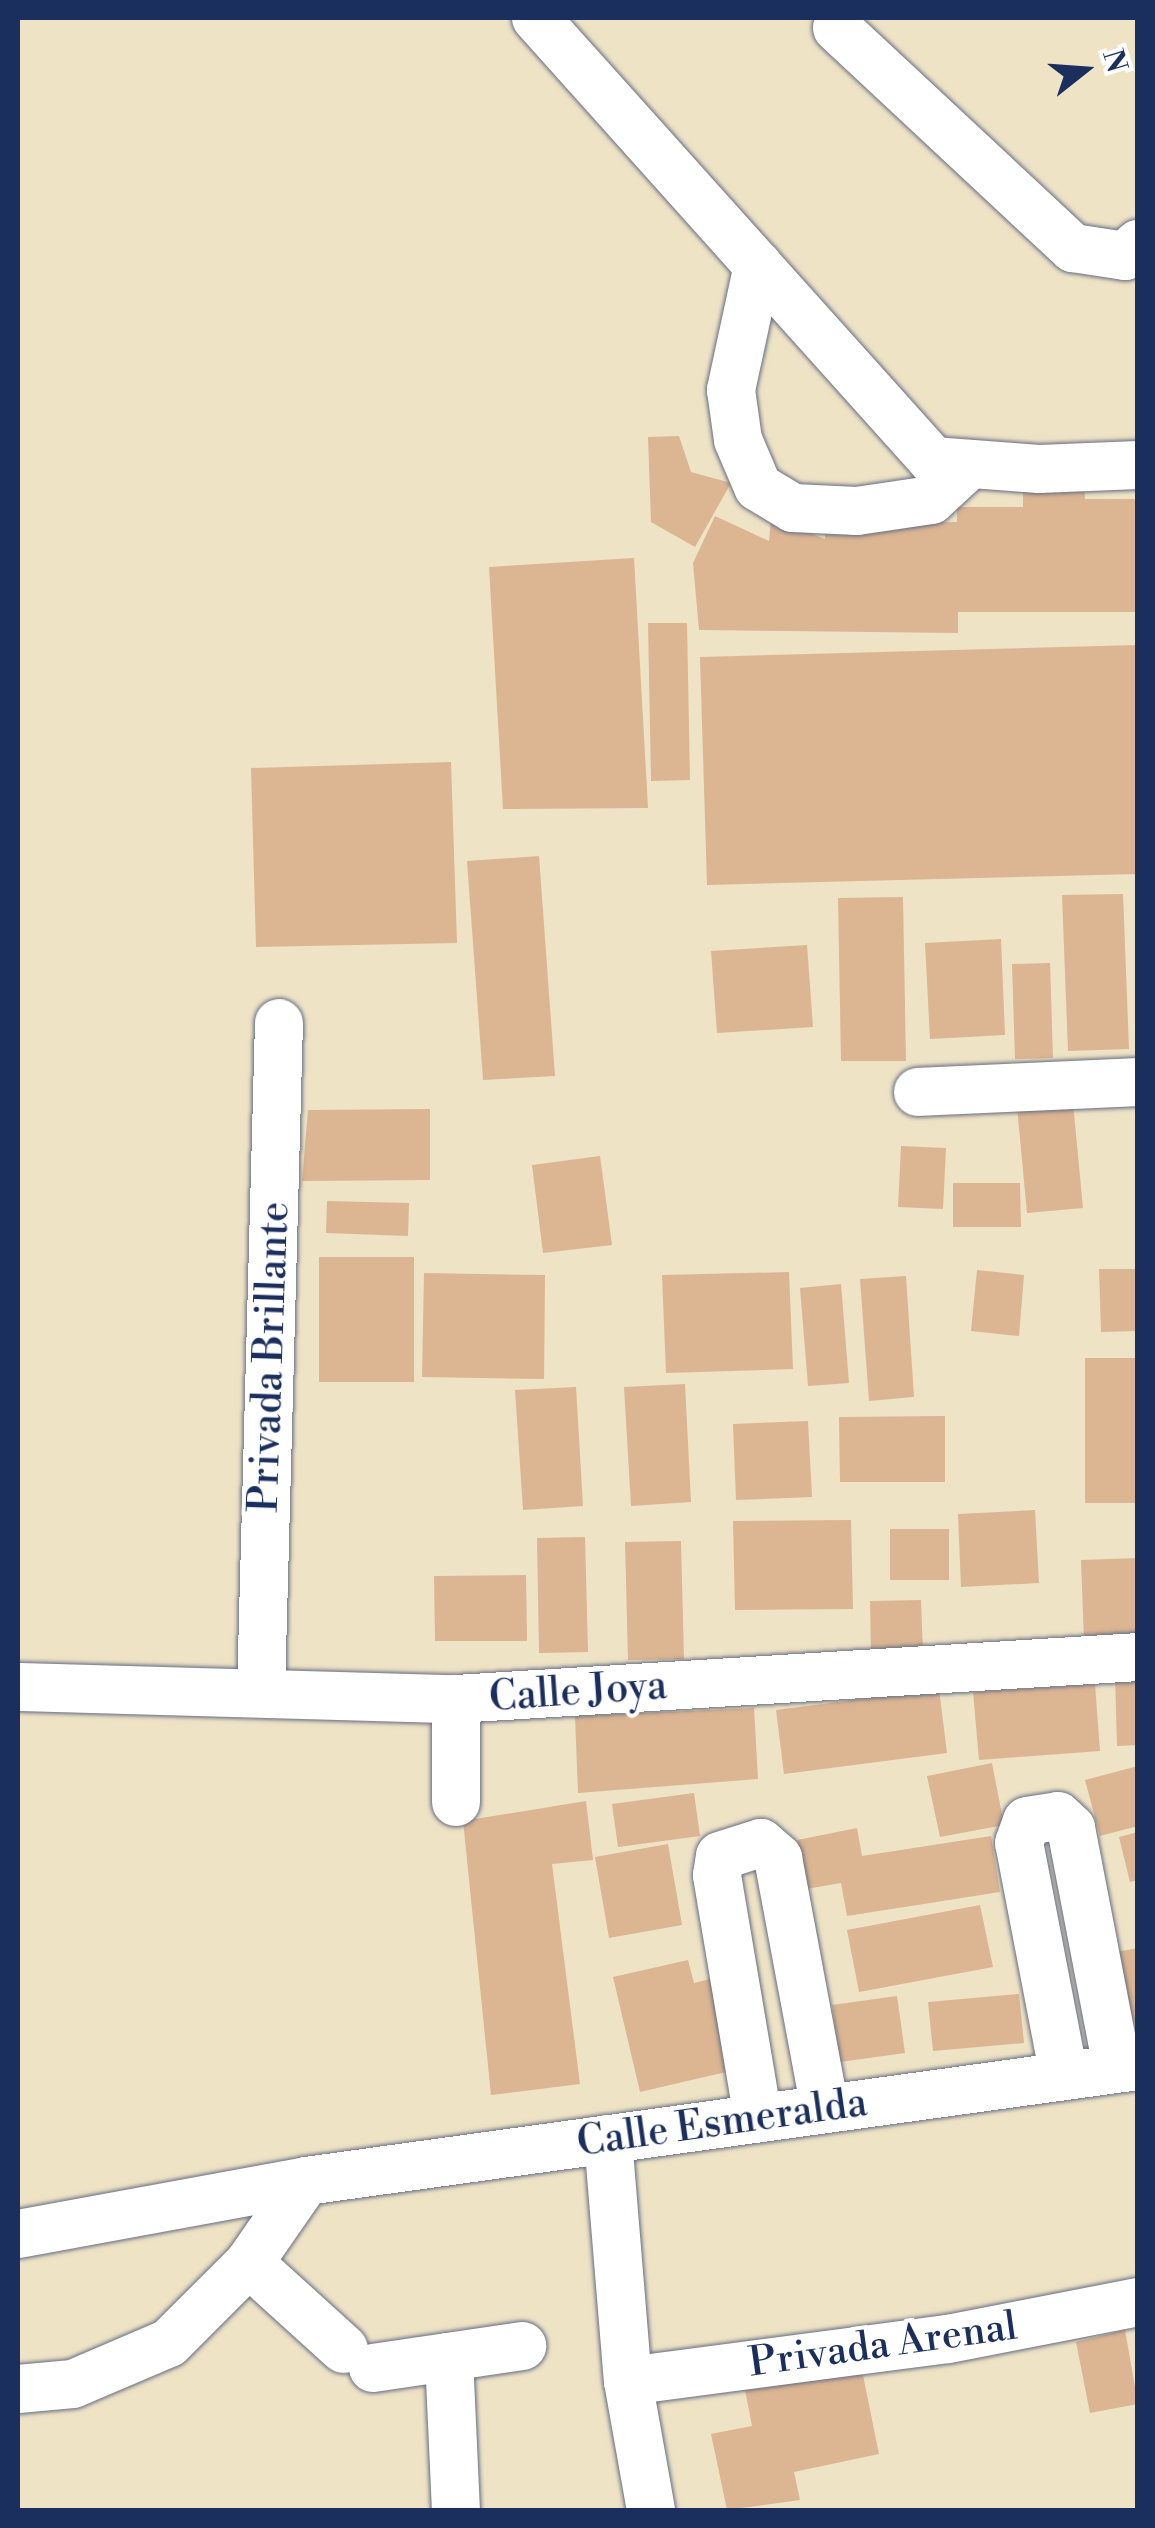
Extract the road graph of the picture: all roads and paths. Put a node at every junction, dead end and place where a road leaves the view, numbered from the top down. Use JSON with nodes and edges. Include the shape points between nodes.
{"nodes":[{"id":1,"x":536,"y":18,"type":"edge"},
{"id":2,"x":837,"y":28,"type":"dead end"},
{"id":3,"x":1138,"y":244,"type":"edge"},
{"id":4,"x":758,"y":265,"type":"junction"},
{"id":5,"x":970,"y":464,"type":"junction"},
{"id":6,"x":1138,"y":464,"type":"edge"},
{"id":7,"x":279,"y":1023,"type":"dead end"},
{"id":8,"x":1138,"y":1082,"type":"edge"},
{"id":9,"x":918,"y":1092,"type":"dead end"},
{"id":10,"x":1138,"y":1657,"type":"edge"},
{"id":11,"x":18,"y":1687,"type":"edge"},
{"id":12,"x":261,"y":1691,"type":"junction"},
{"id":13,"x":456,"y":1700,"type":"junction"},
{"id":14,"x":456,"y":1802,"type":"dead end"},
{"id":15,"x":1127,"y":2067,"type":"edge"},
{"id":16,"x":1064,"y":2076,"type":"junction"},
{"id":17,"x":826,"y":2108,"type":"junction"},
{"id":18,"x":758,"y":2118,"type":"junction"},
{"id":19,"x":608,"y":2139,"type":"junction"},
{"id":20,"x":306,"y":2181,"type":"junction"},
{"id":21,"x":18,"y":2234,"type":"edge"},
{"id":22,"x":249,"y":2263,"type":"junction"},
{"id":23,"x":1138,"y":2302,"type":"edge"},
{"id":24,"x":522,"y":2346,"type":"dead end"},
{"id":25,"x":449,"y":2357,"type":"junction"},
{"id":26,"x":628,"y":2381,"type":"junction"},
{"id":27,"x":18,"y":2388,"type":"edge"},
{"id":28,"x":456,"y":2510,"type":"edge"},
{"id":29,"x":651,"y":2510,"type":"edge"}],
"edges":[{"from":1,"to":4,"type":"street"},
{"from":2,"to":3,"type":"street","via":[[1073,248],[1125,256]]},
{"from":4,"to":5,"type":"street","via":[[933,461]]},
{"from":4,"to":5,"type":"street","via":[[731,390],[738,440],[758,486],[793,508],[857,511],[931,500]]},
{"from":5,"to":6,"type":"street"},
{"from":7,"to":12,"type":"street","name":"Privada Brillante"},
{"from":8,"to":9,"type":"street"},
{"from":10,"to":13,"type":"street","name":"Calle Joya"},
{"from":11,"to":12,"type":"street","name":"Calle Joya"},
{"from":12,"to":13,"type":"street","name":"Calle Joya"},
{"from":13,"to":14,"type":"street"},
{"from":15,"to":16,"type":"street","name":"Calle Esmeralda"},
{"from":15,"to":16,"type":"street","via":[[1072,1828],[1058,1816],[1027,1822],[1020,1843]]},
{"from":16,"to":17,"type":"street","name":"Calle Esmeralda"},
{"from":17,"to":18,"type":"street","name":"Calle Esmeralda"},
{"from":17,"to":18,"type":"street","via":[[778,1858],[762,1843],[720,1856],[717,1875]]},
{"from":18,"to":19,"type":"street","name":"Calle Esmeralda"},
{"from":19,"to":20,"type":"street","name":"Calle Esmeralda"},
{"from":19,"to":26,"type":"street"},
{"from":20,"to":21,"type":"street","name":"Calle Esmeralda"},
{"from":20,"to":22,"type":"street"},
{"from":22,"to":25,"type":"street","via":[[358,2358]]},
{"from":22,"to":27,"type":"street","via":[[169,2344],[74,2384]]},
{"from":23,"to":26,"type":"street","name":"Privada Arenal","via":[[948,2339]]},
{"from":24,"to":25,"type":"street"},
{"from":25,"to":28,"type":"street"},
{"from":26,"to":29,"type":"street"}]}
